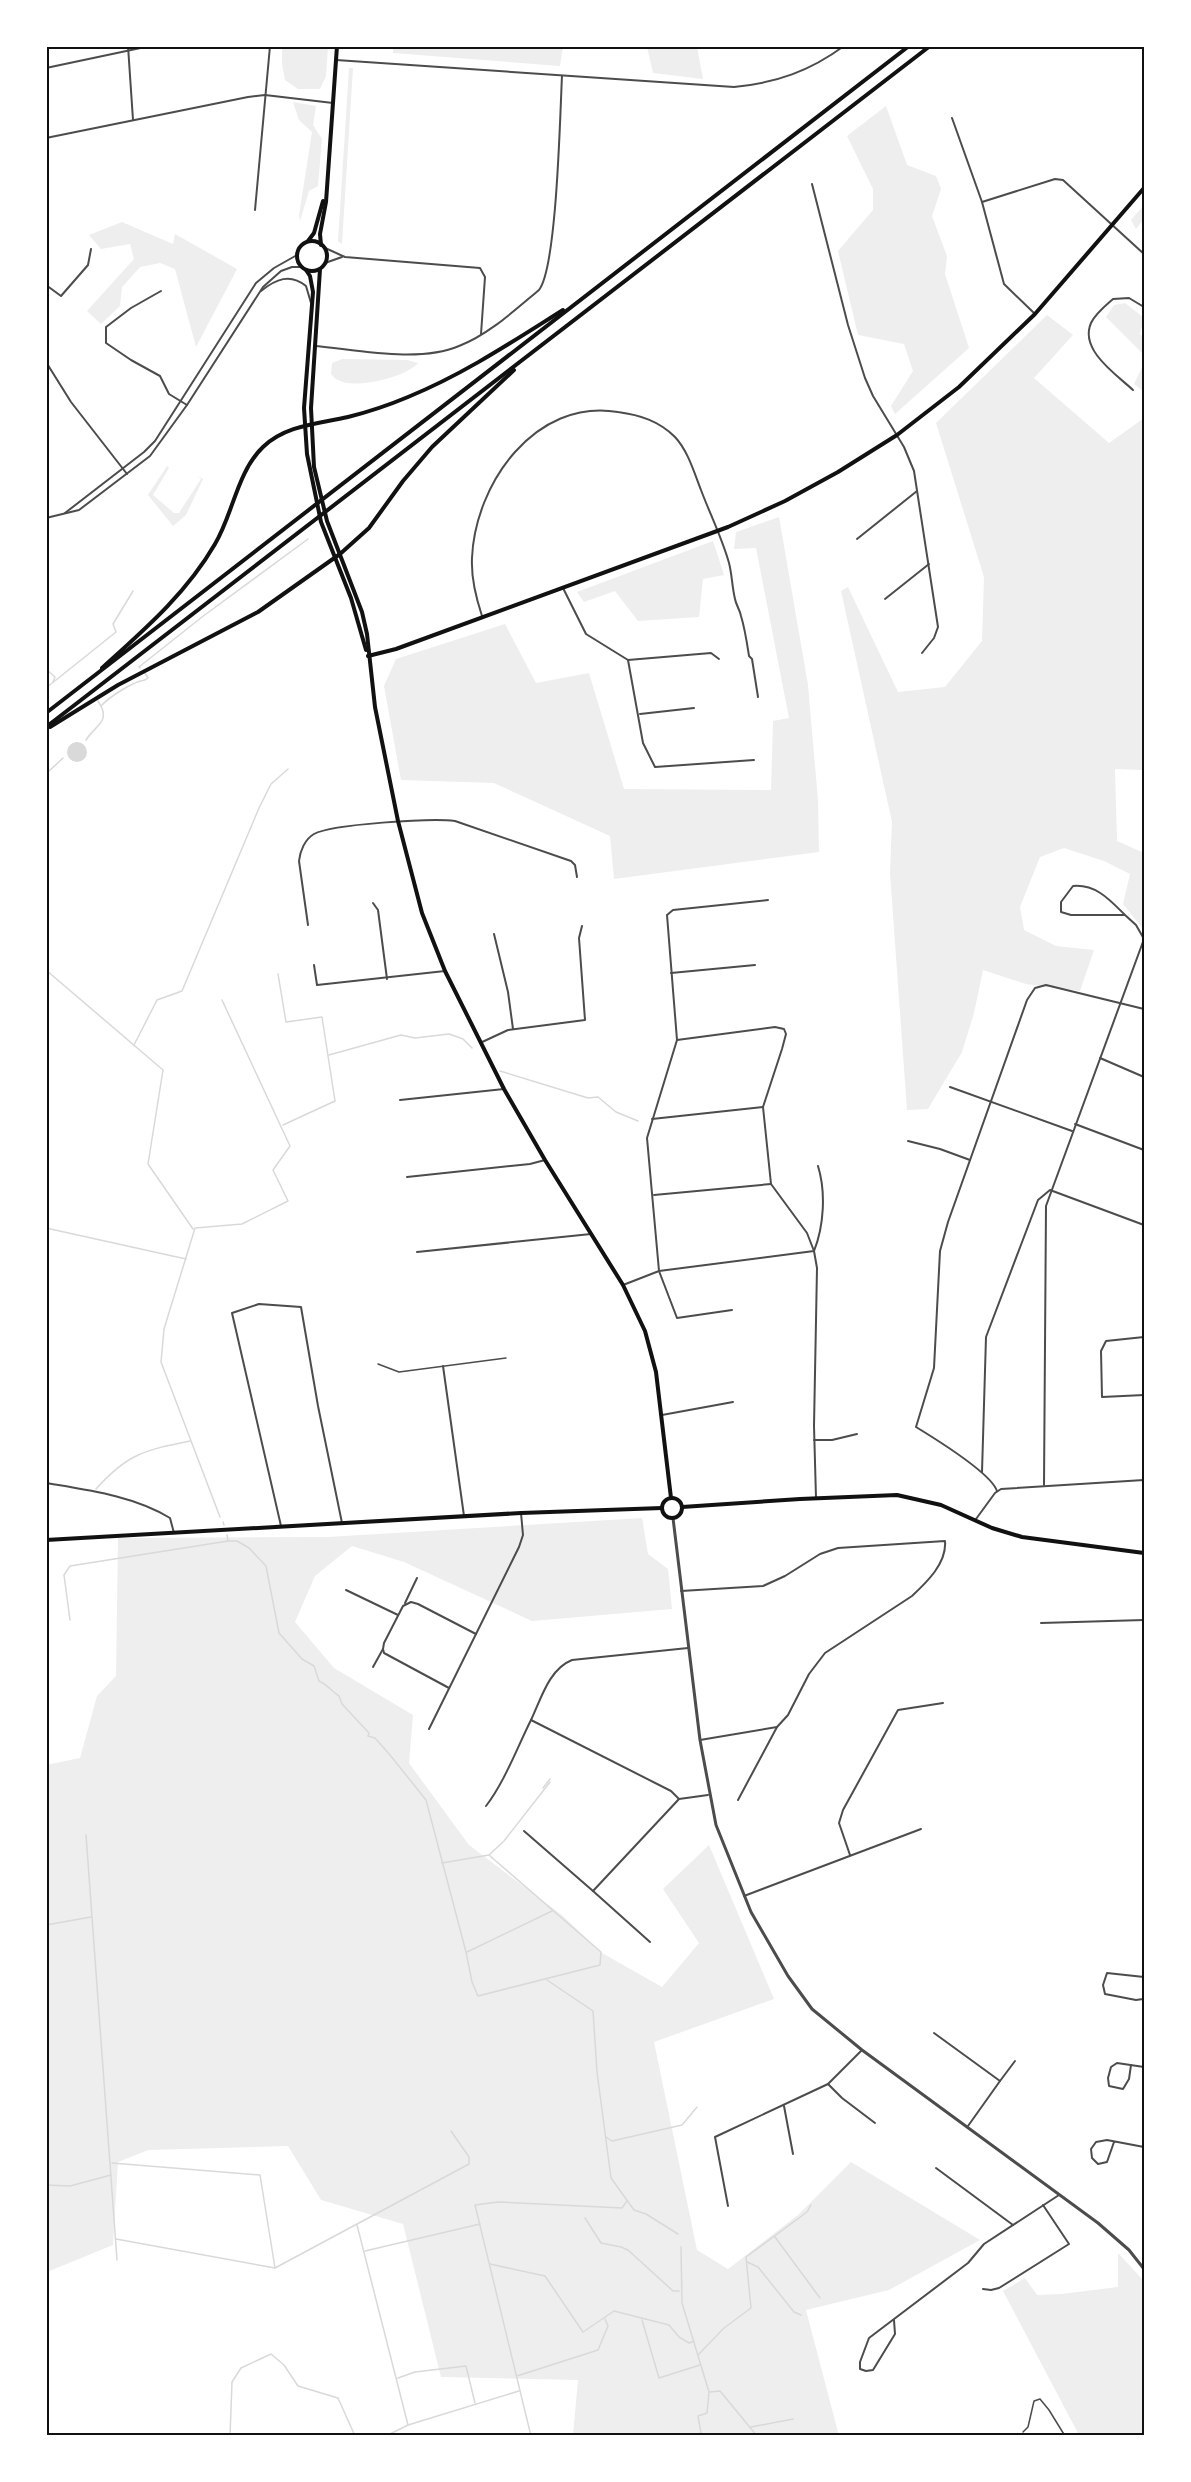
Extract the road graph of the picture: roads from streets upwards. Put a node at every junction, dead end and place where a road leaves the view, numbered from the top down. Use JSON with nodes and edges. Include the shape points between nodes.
{"nodes":[{"id":1,"x":150,"y":46,"type":"edge"},
{"id":2,"x":270,"y":46,"type":"edge"},
{"id":3,"x":337,"y":46,"type":"edge"},
{"id":4,"x":844,"y":46,"type":"edge"},
{"id":5,"x":909,"y":46,"type":"edge"},
{"id":6,"x":930,"y":46,"type":"edge"},
{"id":7,"x":128,"y":49,"type":"edge"},
{"id":8,"x":336,"y":60,"type":"junction"},
{"id":9,"x":46,"y":68,"type":"edge"},
{"id":10,"x":562,"y":76,"type":"junction"},
{"id":11,"x":265,"y":95,"type":"junction"},
{"id":12,"x":333,"y":103,"type":"junction"},
{"id":13,"x":952,"y":118,"type":"dead end"},
{"id":14,"x":134,"y":120,"type":"junction"},
{"id":15,"x":46,"y":138,"type":"edge"},
{"id":16,"x":812,"y":184,"type":"dead end"},
{"id":17,"x":327,"y":186,"type":"junction"},
{"id":18,"x":1144,"y":188,"type":"edge"},
{"id":19,"x":982,"y":202,"type":"junction"},
{"id":20,"x":255,"y":210,"type":"dead end"},
{"id":21,"x":1112,"y":224,"type":"junction"},
{"id":22,"x":307,"y":243,"type":"junction"},
{"id":23,"x":322,"y":246,"type":"junction"},
{"id":24,"x":91,"y":249,"type":"dead end"},
{"id":25,"x":1144,"y":254,"type":"edge"},
{"id":26,"x":297,"y":255,"type":"junction"},
{"id":27,"x":345,"y":256,"type":"junction"},
{"id":28,"x":325,"y":263,"type":"junction"},
{"id":29,"x":301,"y":267,"type":"junction"},
{"id":30,"x":320,"y":269,"type":"junction"},
{"id":31,"x":306,"y":270,"type":"junction"},
{"id":32,"x":46,"y":285,"type":"edge"},
{"id":33,"x":160,"y":291,"type":"dead end"},
{"id":34,"x":257,"y":295,"type":"junction"},
{"id":35,"x":584,"y":297,"type":"junction"},
{"id":36,"x":1144,"y":307,"type":"edge"},
{"id":37,"x":311,"y":312,"type":"junction"},
{"id":38,"x":1035,"y":314,"type":"junction"},
{"id":39,"x":481,"y":334,"type":"junction"},
{"id":40,"x":316,"y":346,"type":"junction"},
{"id":41,"x":529,"y":355,"type":"junction"},
{"id":42,"x":46,"y":362,"type":"edge"},
{"id":43,"x":1133,"y":390,"type":"dead end"},
{"id":44,"x":181,"y":402,"type":"junction"},
{"id":45,"x":187,"y":405,"type":"junction"},
{"id":46,"x":311,"y":424,"type":"junction"},
{"id":47,"x":304,"y":425,"type":"junction"},
{"id":48,"x":897,"y":435,"type":"junction"},
{"id":49,"x":123,"y":468,"type":"junction"},
{"id":50,"x":127,"y":474,"type":"junction"},
{"id":51,"x":917,"y":491,"type":"junction"},
{"id":52,"x":64,"y":514,"type":"junction"},
{"id":53,"x":46,"y":518,"type":"edge"},
{"id":54,"x":717,"y":532,"type":"junction"},
{"id":55,"x":857,"y":539,"type":"dead end"},
{"id":56,"x":340,"y":554,"type":"junction"},
{"id":57,"x":335,"y":558,"type":"junction"},
{"id":58,"x":929,"y":564,"type":"junction"},
{"id":59,"x":563,"y":588,"type":"junction"},
{"id":60,"x":885,"y":599,"type":"dead end"},
{"id":61,"x":482,"y":616,"type":"junction"},
{"id":62,"x":922,"y":653,"type":"dead end"},
{"id":63,"x":368,"y":656,"type":"junction"},
{"id":64,"x":719,"y":659,"type":"dead end"},
{"id":65,"x":628,"y":660,"type":"junction"},
{"id":66,"x":80,"y":688,"type":"junction"},
{"id":67,"x":758,"y":698,"type":"dead end"},
{"id":68,"x":694,"y":708,"type":"dead end"},
{"id":69,"x":46,"y":713,"type":"edge"},
{"id":70,"x":640,"y":714,"type":"junction"},
{"id":71,"x":46,"y":728,"type":"edge"},
{"id":72,"x":754,"y":760,"type":"dead end"},
{"id":73,"x":398,"y":822,"type":"junction"},
{"id":74,"x":577,"y":877,"type":"dead end"},
{"id":75,"x":768,"y":900,"type":"dead end"},
{"id":76,"x":373,"y":903,"type":"dead end"},
{"id":77,"x":1125,"y":915,"type":"junction"},
{"id":78,"x":308,"y":925,"type":"dead end"},
{"id":79,"x":582,"y":926,"type":"dead end"},
{"id":80,"x":494,"y":934,"type":"dead end"},
{"id":81,"x":1144,"y":939,"type":"edge"},
{"id":82,"x":314,"y":965,"type":"dead end"},
{"id":83,"x":755,"y":965,"type":"dead end"},
{"id":84,"x":445,"y":971,"type":"junction"},
{"id":85,"x":670,"y":973,"type":"junction"},
{"id":86,"x":387,"y":979,"type":"junction"},
{"id":87,"x":1120,"y":1003,"type":"junction"},
{"id":88,"x":1144,"y":1009,"type":"edge"},
{"id":89,"x":513,"y":1029,"type":"junction"},
{"id":90,"x":677,"y":1040,"type":"junction"},
{"id":91,"x":480,"y":1043,"type":"junction"},
{"id":92,"x":1100,"y":1058,"type":"junction"},
{"id":93,"x":1144,"y":1077,"type":"edge"},
{"id":94,"x":950,"y":1087,"type":"dead end"},
{"id":95,"x":504,"y":1089,"type":"junction"},
{"id":96,"x":400,"y":1100,"type":"dead end"},
{"id":97,"x":993,"y":1101,"type":"junction"},
{"id":98,"x":763,"y":1107,"type":"junction"},
{"id":99,"x":651,"y":1119,"type":"junction"},
{"id":100,"x":1075,"y":1124,"type":"junction"},
{"id":101,"x":1072,"y":1131,"type":"junction"},
{"id":102,"x":908,"y":1141,"type":"dead end"},
{"id":103,"x":1144,"y":1150,"type":"edge"},
{"id":104,"x":544,"y":1160,"type":"junction"},
{"id":105,"x":970,"y":1160,"type":"junction"},
{"id":106,"x":818,"y":1166,"type":"dead end"},
{"id":107,"x":407,"y":1177,"type":"dead end"},
{"id":108,"x":771,"y":1184,"type":"junction"},
{"id":109,"x":1050,"y":1190,"type":"junction"},
{"id":110,"x":653,"y":1195,"type":"junction"},
{"id":111,"x":1144,"y":1225,"type":"edge"},
{"id":112,"x":591,"y":1234,"type":"junction"},
{"id":113,"x":814,"y":1251,"type":"junction"},
{"id":114,"x":417,"y":1252,"type":"dead end"},
{"id":115,"x":659,"y":1271,"type":"junction"},
{"id":116,"x":623,"y":1286,"type":"junction"},
{"id":117,"x":732,"y":1310,"type":"dead end"},
{"id":118,"x":1144,"y":1337,"type":"edge"},
{"id":119,"x":443,"y":1366,"type":"road end"},
{"id":120,"x":1144,"y":1395,"type":"edge"},
{"id":121,"x":733,"y":1402,"type":"dead end"},
{"id":122,"x":662,"y":1415,"type":"junction"},
{"id":123,"x":858,"y":1434,"type":"dead end"},
{"id":124,"x":814,"y":1440,"type":"junction"},
{"id":125,"x":982,"y":1472,"type":"junction"},
{"id":126,"x":1144,"y":1480,"type":"edge"},
{"id":127,"x":46,"y":1483,"type":"edge"},
{"id":128,"x":1044,"y":1485,"type":"junction"},
{"id":129,"x":997,"y":1491,"type":"junction"},
{"id":130,"x":670,"y":1498,"type":"junction"},
{"id":131,"x":816,"y":1498,"type":"junction"},
{"id":132,"x":662,"y":1508,"type":"junction"},
{"id":133,"x":682,"y":1508,"type":"junction"},
{"id":134,"x":520,"y":1513,"type":"junction"},
{"id":135,"x":464,"y":1516,"type":"junction"},
{"id":136,"x":673,"y":1518,"type":"junction"},
{"id":137,"x":975,"y":1520,"type":"junction"},
{"id":138,"x":342,"y":1523,"type":"junction"},
{"id":139,"x":281,"y":1527,"type":"junction"},
{"id":140,"x":174,"y":1533,"type":"junction"},
{"id":141,"x":46,"y":1540,"type":"edge"},
{"id":142,"x":1144,"y":1553,"type":"edge"},
{"id":143,"x":417,"y":1578,"type":"dead end"},
{"id":144,"x":346,"y":1590,"type":"dead end"},
{"id":145,"x":681,"y":1592,"type":"junction"},
{"id":146,"x":405,"y":1603,"type":"junction"},
{"id":147,"x":398,"y":1615,"type":"junction"},
{"id":148,"x":1144,"y":1620,"type":"edge"},
{"id":149,"x":1041,"y":1623,"type":"dead end"},
{"id":150,"x":476,"y":1634,"type":"junction"},
{"id":151,"x":688,"y":1648,"type":"junction"},
{"id":152,"x":382,"y":1649,"type":"junction"},
{"id":153,"x":373,"y":1667,"type":"dead end"},
{"id":154,"x":449,"y":1688,"type":"junction"},
{"id":155,"x":943,"y":1703,"type":"dead end"},
{"id":156,"x":531,"y":1720,"type":"junction"},
{"id":157,"x":777,"y":1727,"type":"junction"},
{"id":158,"x":429,"y":1729,"type":"dead end"},
{"id":159,"x":700,"y":1740,"type":"junction"},
{"id":160,"x":708,"y":1794,"type":"junction"},
{"id":161,"x":679,"y":1799,"type":"junction"},
{"id":162,"x":738,"y":1800,"type":"dead end"},
{"id":163,"x":486,"y":1806,"type":"dead end"},
{"id":164,"x":921,"y":1829,"type":"dead end"},
{"id":165,"x":524,"y":1831,"type":"dead end"},
{"id":166,"x":850,"y":1855,"type":"junction"},
{"id":167,"x":593,"y":1891,"type":"junction"},
{"id":168,"x":744,"y":1896,"type":"junction"},
{"id":169,"x":650,"y":1942,"type":"dead end"},
{"id":170,"x":1144,"y":1977,"type":"edge"},
{"id":171,"x":1144,"y":1990,"type":"edge"},
{"id":172,"x":934,"y":2033,"type":"dead end"},
{"id":173,"x":862,"y":2050,"type":"junction"},
{"id":174,"x":1015,"y":2061,"type":"dead end"},
{"id":175,"x":1131,"y":2065,"type":"junction"},
{"id":176,"x":1144,"y":2067,"type":"edge"},
{"id":177,"x":999,"y":2081,"type":"junction"},
{"id":178,"x":828,"y":2084,"type":"junction"},
{"id":179,"x":784,"y":2106,"type":"junction"},
{"id":180,"x":875,"y":2123,"type":"dead end"},
{"id":181,"x":968,"y":2126,"type":"junction"},
{"id":182,"x":1114,"y":2142,"type":"junction"},
{"id":183,"x":1144,"y":2147,"type":"edge"},
{"id":184,"x":793,"y":2154,"type":"dead end"},
{"id":185,"x":936,"y":2168,"type":"dead end"},
{"id":186,"x":1059,"y":2195,"type":"junction"},
{"id":187,"x":728,"y":2205,"type":"dead end"},
{"id":188,"x":1043,"y":2205,"type":"junction"},
{"id":189,"x":1013,"y":2225,"type":"junction"},
{"id":190,"x":1144,"y":2270,"type":"edge"},
{"id":191,"x":983,"y":2289,"type":"dead end"},
{"id":192,"x":894,"y":2320,"type":"junction"}],
"edges":[{"from":1,"to":7,"type":"street"},
{"from":2,"to":11,"type":"street"},
{"from":3,"to":8,"type":"main road"},
{"from":4,"to":10,"type":"street","via":[[813,67],[753,85],[718,87]]},
{"from":5,"to":35,"type":"main road"},
{"from":6,"to":41,"type":"main road"},
{"from":7,"to":9,"type":"street"},
{"from":7,"to":14,"type":"street"},
{"from":8,"to":10,"type":"street"},
{"from":8,"to":12,"type":"main road"},
{"from":10,"to":39,"type":"street","via":[[550,251],[544,281],[533,295]]},
{"from":11,"to":12,"type":"street"},
{"from":11,"to":14,"type":"street"},
{"from":11,"to":20,"type":"street"},
{"from":12,"to":17,"type":"main road"},
{"from":13,"to":19,"type":"street"},
{"from":14,"to":15,"type":"street"},
{"from":16,"to":48,"type":"street","via":[[865,378]]},
{"from":17,"to":22,"type":"main road"},
{"from":17,"to":23,"type":"main road"},
{"from":18,"to":21,"type":"main road"},
{"from":19,"to":21,"type":"street","via":[[1055,179],[1063,180]]},
{"from":19,"to":38,"type":"street","via":[[1004,284]]},
{"from":21,"to":25,"type":"street"},
{"from":21,"to":38,"type":"main road"},
{"from":22,"to":23,"type":"main road"},
{"from":22,"to":26,"type":"main road"},
{"from":23,"to":27,"type":"street"},
{"from":23,"to":28,"type":"main road","via":[[327,255]]},
{"from":24,"to":32,"type":"street","via":[[88,266],[61,296]]},
{"from":26,"to":29,"type":"main road"},
{"from":26,"to":44,"type":"street","via":[[256,284]]},
{"from":27,"to":28,"type":"street"},
{"from":27,"to":39,"type":"street","via":[[480,268],[485,277]]},
{"from":28,"to":30,"type":"main road"},
{"from":29,"to":31,"type":"main road"},
{"from":29,"to":34,"type":"street","via":[[281,271]]},
{"from":30,"to":31,"type":"main road"},
{"from":30,"to":40,"type":"main road"},
{"from":31,"to":37,"type":"main road","via":[[312,283]]},
{"from":33,"to":44,"type":"street","via":[[106,327],[106,343],[160,376],[169,394]]},
{"from":34,"to":37,"type":"street","via":[[280,279],[298,279],[306,286]]},
{"from":34,"to":45,"type":"street"},
{"from":35,"to":46,"type":"main road","via":[[448,380],[345,418]]},
{"from":35,"to":66,"type":"main road"},
{"from":36,"to":43,"type":"street","via":[[1129,298],[1113,299],[1090,324],[1093,350]]},
{"from":37,"to":47,"type":"main road"},
{"from":38,"to":48,"type":"main road","via":[[959,387]]},
{"from":39,"to":40,"type":"street","via":[[461,346],[426,354]]},
{"from":40,"to":46,"type":"main road"},
{"from":41,"to":56,"type":"main road","via":[[432,447],[369,528]]},
{"from":41,"to":71,"type":"main road"},
{"from":42,"to":49,"type":"street","via":[[71,402]]},
{"from":44,"to":45,"type":"street"},
{"from":44,"to":49,"type":"street","via":[[155,441]]},
{"from":45,"to":50,"type":"street","via":[[160,445]]},
{"from":46,"to":47,"type":"main road"},
{"from":46,"to":56,"type":"main road","via":[[322,506]]},
{"from":47,"to":57,"type":"main road","via":[[317,509]]},
{"from":47,"to":66,"type":"main road","via":[[263,447],[248,467],[225,524],[195,575],[162,612]]},
{"from":48,"to":51,"type":"street","via":[[914,471]]},
{"from":48,"to":54,"type":"main road","via":[[812,487]]},
{"from":49,"to":50,"type":"street"},
{"from":49,"to":52,"type":"street"},
{"from":50,"to":52,"type":"street","via":[[78,510]]},
{"from":51,"to":55,"type":"street"},
{"from":51,"to":58,"type":"street"},
{"from":52,"to":53,"type":"street"},
{"from":54,"to":59,"type":"main road"},
{"from":54,"to":61,"type":"street","via":[[687,456],[677,439],[664,428],[645,417],[605,409],[564,417],[535,432],[512,454],[483,501],[472,557]]},
{"from":54,"to":67,"type":"street","via":[[730,566]]},
{"from":56,"to":57,"type":"main road"},
{"from":56,"to":63,"type":"main road","via":[[362,612]]},
{"from":57,"to":63,"type":"main road"},
{"from":57,"to":71,"type":"main road","via":[[258,612],[127,680]]},
{"from":58,"to":60,"type":"street"},
{"from":58,"to":62,"type":"street","via":[[938,627]]},
{"from":59,"to":61,"type":"main road"},
{"from":59,"to":65,"type":"street","via":[[586,634]]},
{"from":61,"to":63,"type":"main road"},
{"from":63,"to":73,"type":"main road"},
{"from":64,"to":65,"type":"street","via":[[711,653]]},
{"from":65,"to":70,"type":"street"},
{"from":66,"to":69,"type":"main road"},
{"from":68,"to":70,"type":"street"},
{"from":70,"to":72,"type":"street","via":[[643,743],[655,767]]},
{"from":73,"to":74,"type":"street","via":[[455,822],[571,861],[576,865]]},
{"from":73,"to":78,"type":"street","via":[[322,830],[308,838],[299,861]]},
{"from":73,"to":84,"type":"main road","via":[[423,913]]},
{"from":75,"to":85,"type":"street","via":[[673,910],[667,915]]},
{"from":76,"to":86,"type":"street","via":[[378,910]]},
{"from":77,"to":77,"type":"street","via":[[1071,915],[1061,912],[1061,902],[1073,886],[1086,885],[1104,894]]},
{"from":77,"to":81,"type":"street"},
{"from":79,"to":89,"type":"street","via":[[579,938],[585,1020]]},
{"from":80,"to":89,"type":"street"},
{"from":81,"to":87,"type":"street"},
{"from":82,"to":86,"type":"street","via":[[317,986]]},
{"from":83,"to":85,"type":"street"},
{"from":84,"to":86,"type":"street"},
{"from":84,"to":91,"type":"main road"},
{"from":85,"to":90,"type":"street"},
{"from":87,"to":88,"type":"street"},
{"from":87,"to":92,"type":"street"},
{"from":87,"to":97,"type":"street","via":[[1046,985],[1035,988],[1027,1000]]},
{"from":89,"to":91,"type":"street"},
{"from":90,"to":98,"type":"street","via":[[784,1029],[786,1034]]},
{"from":90,"to":99,"type":"street"},
{"from":91,"to":95,"type":"main road"},
{"from":92,"to":93,"type":"street"},
{"from":92,"to":100,"type":"street"},
{"from":94,"to":97,"type":"street"},
{"from":95,"to":96,"type":"street"},
{"from":95,"to":104,"type":"main road"},
{"from":97,"to":101,"type":"street"},
{"from":97,"to":105,"type":"street"},
{"from":98,"to":99,"type":"street"},
{"from":98,"to":108,"type":"street"},
{"from":99,"to":110,"type":"street","via":[[647,1138]]},
{"from":100,"to":101,"type":"street"},
{"from":100,"to":103,"type":"street"},
{"from":101,"to":109,"type":"street"},
{"from":102,"to":105,"type":"street"},
{"from":104,"to":107,"type":"street"},
{"from":104,"to":112,"type":"main road"},
{"from":105,"to":125,"type":"street","via":[[940,1251],[934,1368],[916,1427]]},
{"from":106,"to":113,"type":"street","via":[[822,1178],[821,1225]]},
{"from":108,"to":110,"type":"street"},
{"from":108,"to":113,"type":"street","via":[[807,1233]]},
{"from":109,"to":111,"type":"street"},
{"from":109,"to":125,"type":"street","via":[[1038,1200],[986,1336]]},
{"from":109,"to":128,"type":"street","via":[[1045,1221]]},
{"from":110,"to":115,"type":"street"},
{"from":112,"to":114,"type":"street"},
{"from":112,"to":116,"type":"main road"},
{"from":113,"to":115,"type":"street"},
{"from":113,"to":124,"type":"street"},
{"from":115,"to":116,"type":"street"},
{"from":115,"to":117,"type":"street","via":[[677,1318]]},
{"from":116,"to":122,"type":"main road","via":[[651,1350]]},
{"from":118,"to":120,"type":"street","via":[[1106,1341],[1101,1351],[1102,1397]]},
{"from":119,"to":135,"type":"street"},
{"from":121,"to":122,"type":"street"},
{"from":122,"to":130,"type":"main road"},
{"from":123,"to":124,"type":"street"},
{"from":124,"to":131,"type":"street"},
{"from":125,"to":129,"type":"street","via":[[994,1482]]},
{"from":126,"to":128,"type":"street"},
{"from":127,"to":140,"type":"street","via":[[149,1506],[170,1518]]},
{"from":128,"to":129,"type":"street"},
{"from":129,"to":137,"type":"street"},
{"from":130,"to":132,"type":"main road"},
{"from":130,"to":133,"type":"main road","via":[[679,1500]]},
{"from":131,"to":133,"type":"main road"},
{"from":131,"to":137,"type":"main road","via":[[897,1495],[941,1505]]},
{"from":132,"to":134,"type":"main road"},
{"from":132,"to":136,"type":"main road","via":[[665,1516]]},
{"from":133,"to":136,"type":"main road","via":[[680,1515]]},
{"from":134,"to":135,"type":"main road"},
{"from":134,"to":150,"type":"street","via":[[522,1541]]},
{"from":135,"to":138,"type":"main road"},
{"from":136,"to":145,"type":"street"},
{"from":137,"to":142,"type":"main road","via":[[1022,1537]]},
{"from":138,"to":139,"type":"main road"},
{"from":138,"to":139,"type":"street","via":[[301,1307],[259,1304],[232,1313]]},
{"from":139,"to":140,"type":"main road"},
{"from":140,"to":141,"type":"main road"},
{"from":143,"to":146,"type":"street"},
{"from":144,"to":147,"type":"street"},
{"from":145,"to":151,"type":"street"},
{"from":145,"to":157,"type":"street","via":[[764,1586],[838,1548],[945,1541],[939,1564],[924,1585],[825,1653]]},
{"from":146,"to":147,"type":"street"},
{"from":146,"to":150,"type":"street","via":[[418,1604]]},
{"from":147,"to":152,"type":"street"},
{"from":148,"to":149,"type":"street"},
{"from":150,"to":154,"type":"street"},
{"from":151,"to":156,"type":"street","via":[[562,1664]]},
{"from":151,"to":159,"type":"street"},
{"from":152,"to":153,"type":"street"},
{"from":152,"to":154,"type":"street","via":[[387,1656]]},
{"from":154,"to":158,"type":"street"},
{"from":155,"to":166,"type":"street","via":[[898,1710],[843,1810],[839,1823]]},
{"from":156,"to":161,"type":"street","via":[[671,1791]]},
{"from":156,"to":163,"type":"street","via":[[498,1791]]},
{"from":157,"to":159,"type":"street"},
{"from":157,"to":162,"type":"street"},
{"from":159,"to":160,"type":"street"},
{"from":160,"to":161,"type":"street"},
{"from":160,"to":168,"type":"street"},
{"from":161,"to":167,"type":"street"},
{"from":164,"to":166,"type":"street"},
{"from":165,"to":167,"type":"street"},
{"from":166,"to":168,"type":"street"},
{"from":167,"to":169,"type":"street"},
{"from":168,"to":173,"type":"street","via":[[798,1993]]},
{"from":170,"to":171,"type":"street","via":[[1107,1972],[1103,1985],[1105,1994],[1136,2000],[1143,1999]]},
{"from":172,"to":177,"type":"street"},
{"from":173,"to":178,"type":"street"},
{"from":173,"to":181,"type":"street"},
{"from":174,"to":177,"type":"street"},
{"from":175,"to":175,"type":"street","via":[[1117,2063],[1111,2067],[1109,2086],[1123,2089]]},
{"from":175,"to":176,"type":"street"},
{"from":177,"to":181,"type":"street"},
{"from":178,"to":179,"type":"street"},
{"from":178,"to":180,"type":"street"},
{"from":179,"to":184,"type":"street"},
{"from":179,"to":187,"type":"street","via":[[715,2137]]},
{"from":181,"to":186,"type":"street"},
{"from":182,"to":182,"type":"street","via":[[1096,2142],[1091,2148],[1092,2158],[1098,2164],[1107,2162]]},
{"from":182,"to":183,"type":"street"},
{"from":185,"to":189,"type":"street"},
{"from":186,"to":188,"type":"street"},
{"from":186,"to":190,"type":"street","via":[[1115,2236]]},
{"from":188,"to":189,"type":"street"},
{"from":188,"to":191,"type":"street","via":[[1069,2244],[999,2288]]},
{"from":189,"to":192,"type":"street","via":[[984,2244],[968,2263]]},
{"from":192,"to":192,"type":"street","via":[[869,2338],[860,2368],[873,2370],[895,2334]]}]}
